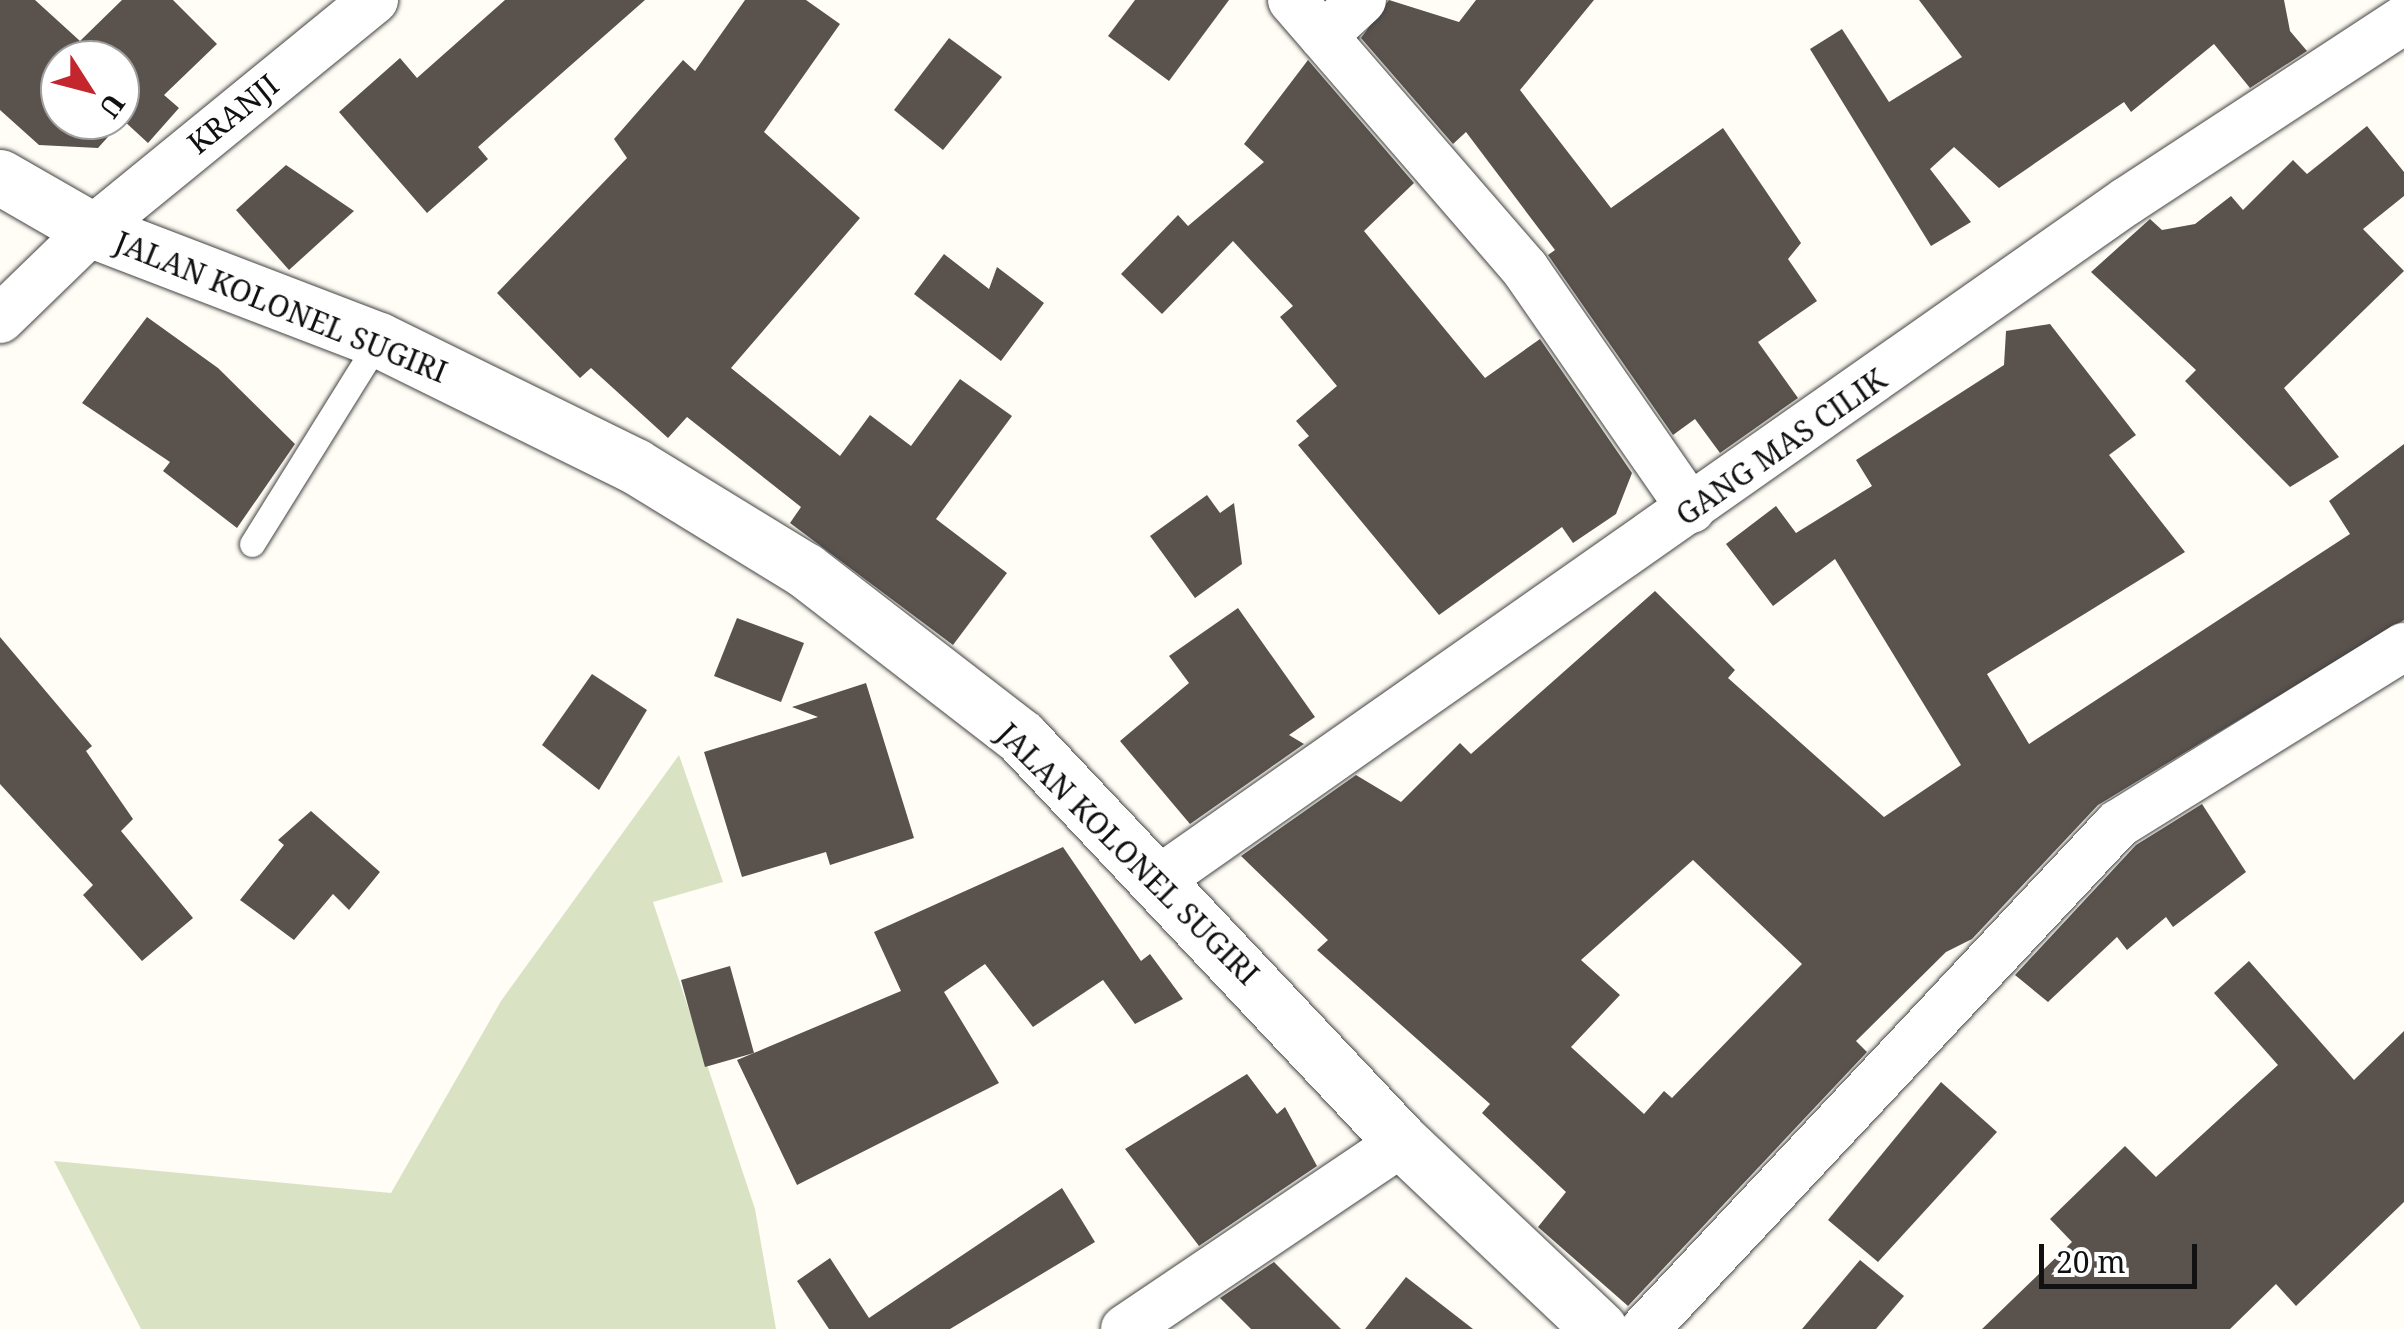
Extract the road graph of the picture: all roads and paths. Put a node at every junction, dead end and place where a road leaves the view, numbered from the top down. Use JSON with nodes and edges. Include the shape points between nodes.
{"nodes":[{"id":1,"x":374,"y":0,"type":"edge"},
{"id":2,"x":1292,"y":0,"type":"edge"},
{"id":3,"x":1362,"y":0,"type":"edge"},
{"id":4,"x":2404,"y":20,"type":"edge"},
{"id":5,"x":1323,"y":36,"type":"junction"},
{"id":6,"x":0,"y":178,"type":"edge"},
{"id":7,"x":92,"y":230,"type":"junction"},
{"id":8,"x":0,"y":320,"type":"edge"},
{"id":9,"x":379,"y":340,"type":"junction"},
{"id":10,"x":1691,"y":509,"type":"junction"},
{"id":11,"x":252,"y":544,"type":"dead end"},
{"id":12,"x":2404,"y":647,"type":"edge"},
{"id":13,"x":1160,"y":879,"type":"junction"},
{"id":14,"x":1402,"y":1142,"type":"junction"},
{"id":15,"x":1124,"y":1329,"type":"edge"},
{"id":16,"x":1600,"y":1329,"type":"edge"},
{"id":17,"x":1646,"y":1329,"type":"edge"}],
"edges":[{"from":1,"to":7,"type":"street","name":"KRANJI"},
{"from":2,"to":5,"type":"street"},
{"from":3,"to":5,"type":"street"},
{"from":4,"to":10,"type":"street","name":"GANG MAS CILIK","via":[[2128,200]]},
{"from":5,"to":10,"type":"street","via":[[1524,268]]},
{"from":6,"to":7,"type":"street","name":"JALAN KOLONEL SUGIRI"},
{"from":7,"to":8,"type":"street","name":"KRANJI"},
{"from":7,"to":9,"type":"street","name":"JALAN KOLONEL SUGIRI"},
{"from":9,"to":11,"type":"lane"},
{"from":9,"to":13,"type":"street","name":"JALAN KOLONEL SUGIRI","via":[[635,466],[805,570],[1020,737]]},
{"from":10,"to":13,"type":"street","name":"GANG MAS CILIK"},
{"from":12,"to":17,"type":"street","via":[[2118,824]]},
{"from":13,"to":14,"type":"street","name":"JALAN KOLONEL SUGIRI"},
{"from":14,"to":15,"type":"street"},
{"from":14,"to":16,"type":"street","name":"JALAN KOLONEL SUGIRI"}]}
